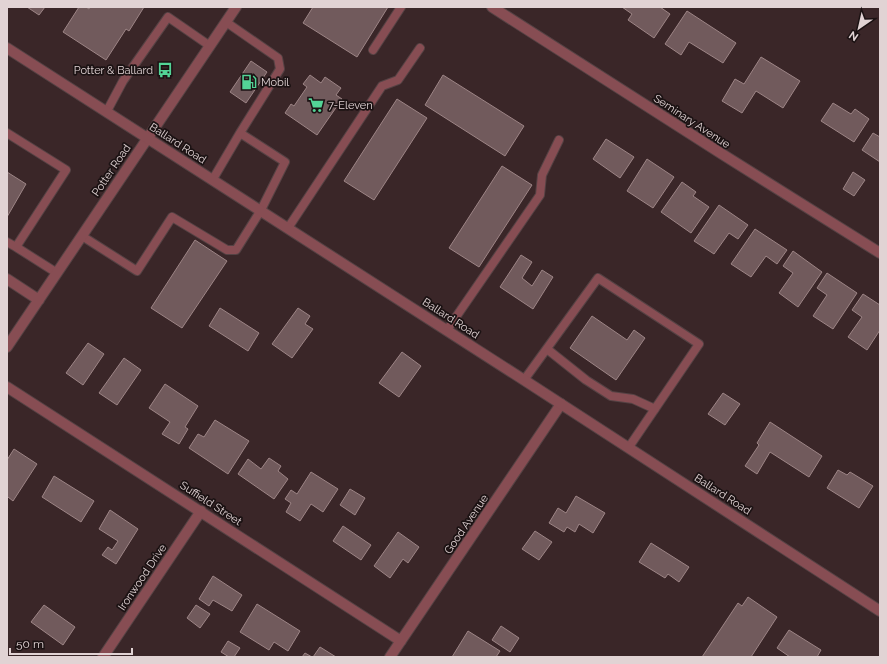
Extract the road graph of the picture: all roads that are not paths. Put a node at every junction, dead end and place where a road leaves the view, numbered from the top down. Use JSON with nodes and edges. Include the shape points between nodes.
{"nodes":[{"id":1,"x":236,"y":7,"type":"edge"},
{"id":2,"x":401,"y":7,"type":"edge"},
{"id":3,"x":492,"y":7,"type":"edge"},
{"id":4,"x":226,"y":22,"type":"junction"},
{"id":5,"x":210,"y":46,"type":"junction"},
{"id":6,"x":7,"y":48,"type":"edge"},
{"id":7,"x":420,"y":48,"type":"dead end"},
{"id":8,"x":373,"y":50,"type":"dead end"},
{"id":9,"x":107,"y":111,"type":"junction"},
{"id":10,"x":7,"y":133,"type":"edge"},
{"id":11,"x":240,"y":133,"type":"junction"},
{"id":12,"x":148,"y":137,"type":"junction"},
{"id":13,"x":558,"y":140,"type":"dead end"},
{"id":14,"x":213,"y":179,"type":"junction"},
{"id":15,"x":261,"y":210,"type":"junction"},
{"id":16,"x":288,"y":228,"type":"junction"},
{"id":17,"x":82,"y":236,"type":"junction"},
{"id":18,"x":7,"y":242,"type":"edge"},
{"id":19,"x":16,"y":247,"type":"junction"},
{"id":20,"x":880,"y":253,"type":"edge"},
{"id":21,"x":57,"y":273,"type":"junction"},
{"id":22,"x":7,"y":280,"type":"edge"},
{"id":23,"x":39,"y":300,"type":"junction"},
{"id":24,"x":447,"y":330,"type":"junction"},
{"id":25,"x":7,"y":347,"type":"edge"},
{"id":26,"x":547,"y":349,"type":"junction"},
{"id":27,"x":524,"y":380,"type":"junction"},
{"id":28,"x":7,"y":387,"type":"edge"},
{"id":29,"x":561,"y":404,"type":"junction"},
{"id":30,"x":655,"y":409,"type":"junction"},
{"id":31,"x":629,"y":447,"type":"junction"},
{"id":32,"x":201,"y":511,"type":"junction"},
{"id":33,"x":880,"y":611,"type":"edge"},
{"id":34,"x":401,"y":641,"type":"junction"},
{"id":35,"x":103,"y":657,"type":"edge"},
{"id":36,"x":390,"y":657,"type":"edge"}],
"edges":[{"from":1,"to":4,"type":"street","name":"Potter Road"},
{"from":2,"to":8,"type":"lane"},
{"from":3,"to":20,"type":"street","name":"Seminary Avenue"},
{"from":4,"to":5,"type":"street","name":"Potter Road"},
{"from":4,"to":11,"type":"lane","via":[[278,58],[280,69]]},
{"from":5,"to":9,"type":"lane","via":[[168,18],[122,81]]},
{"from":5,"to":12,"type":"street","name":"Potter Road"},
{"from":6,"to":9,"type":"street","name":"Ballard Road"},
{"from":7,"to":16,"type":"lane","via":[[398,80],[382,86]]},
{"from":9,"to":12,"type":"street","name":"Ballard Road"},
{"from":10,"to":19,"type":"lane","via":[[66,170]]},
{"from":11,"to":14,"type":"lane"},
{"from":11,"to":15,"type":"lane","via":[[286,162]]},
{"from":12,"to":14,"type":"street","name":"Ballard Road"},
{"from":12,"to":17,"type":"street","name":"Potter Road"},
{"from":13,"to":24,"type":"lane","via":[[542,175],[540,196]]},
{"from":14,"to":15,"type":"street","name":"Ballard Road"},
{"from":15,"to":16,"type":"street","name":"Ballard Road"},
{"from":15,"to":17,"type":"lane","via":[[236,250],[227,250],[172,217],[137,271]]},
{"from":16,"to":24,"type":"street","name":"Ballard Road"},
{"from":17,"to":21,"type":"street","name":"Potter Road"},
{"from":18,"to":19,"type":"lane"},
{"from":19,"to":21,"type":"lane"},
{"from":21,"to":23,"type":"street","name":"Potter Road"},
{"from":22,"to":23,"type":"street"},
{"from":23,"to":25,"type":"street","name":"Potter Road"},
{"from":24,"to":27,"type":"street","name":"Ballard Road"},
{"from":26,"to":27,"type":"lane"},
{"from":26,"to":30,"type":"lane","via":[[586,380],[612,396],[633,399]]},
{"from":26,"to":30,"type":"lane","via":[[598,278],[699,344]]},
{"from":27,"to":29,"type":"street","name":"Ballard Road"},
{"from":28,"to":32,"type":"street","name":"Suffield Street"},
{"from":29,"to":31,"type":"street","name":"Ballard Road"},
{"from":29,"to":34,"type":"street","name":"Good Avenue"},
{"from":30,"to":31,"type":"lane"},
{"from":31,"to":33,"type":"street","name":"Ballard Road"},
{"from":32,"to":34,"type":"street","name":"Suffield Street"},
{"from":32,"to":35,"type":"street","name":"Ironwood Drive"},
{"from":34,"to":36,"type":"street","name":"Good Avenue"}]}
